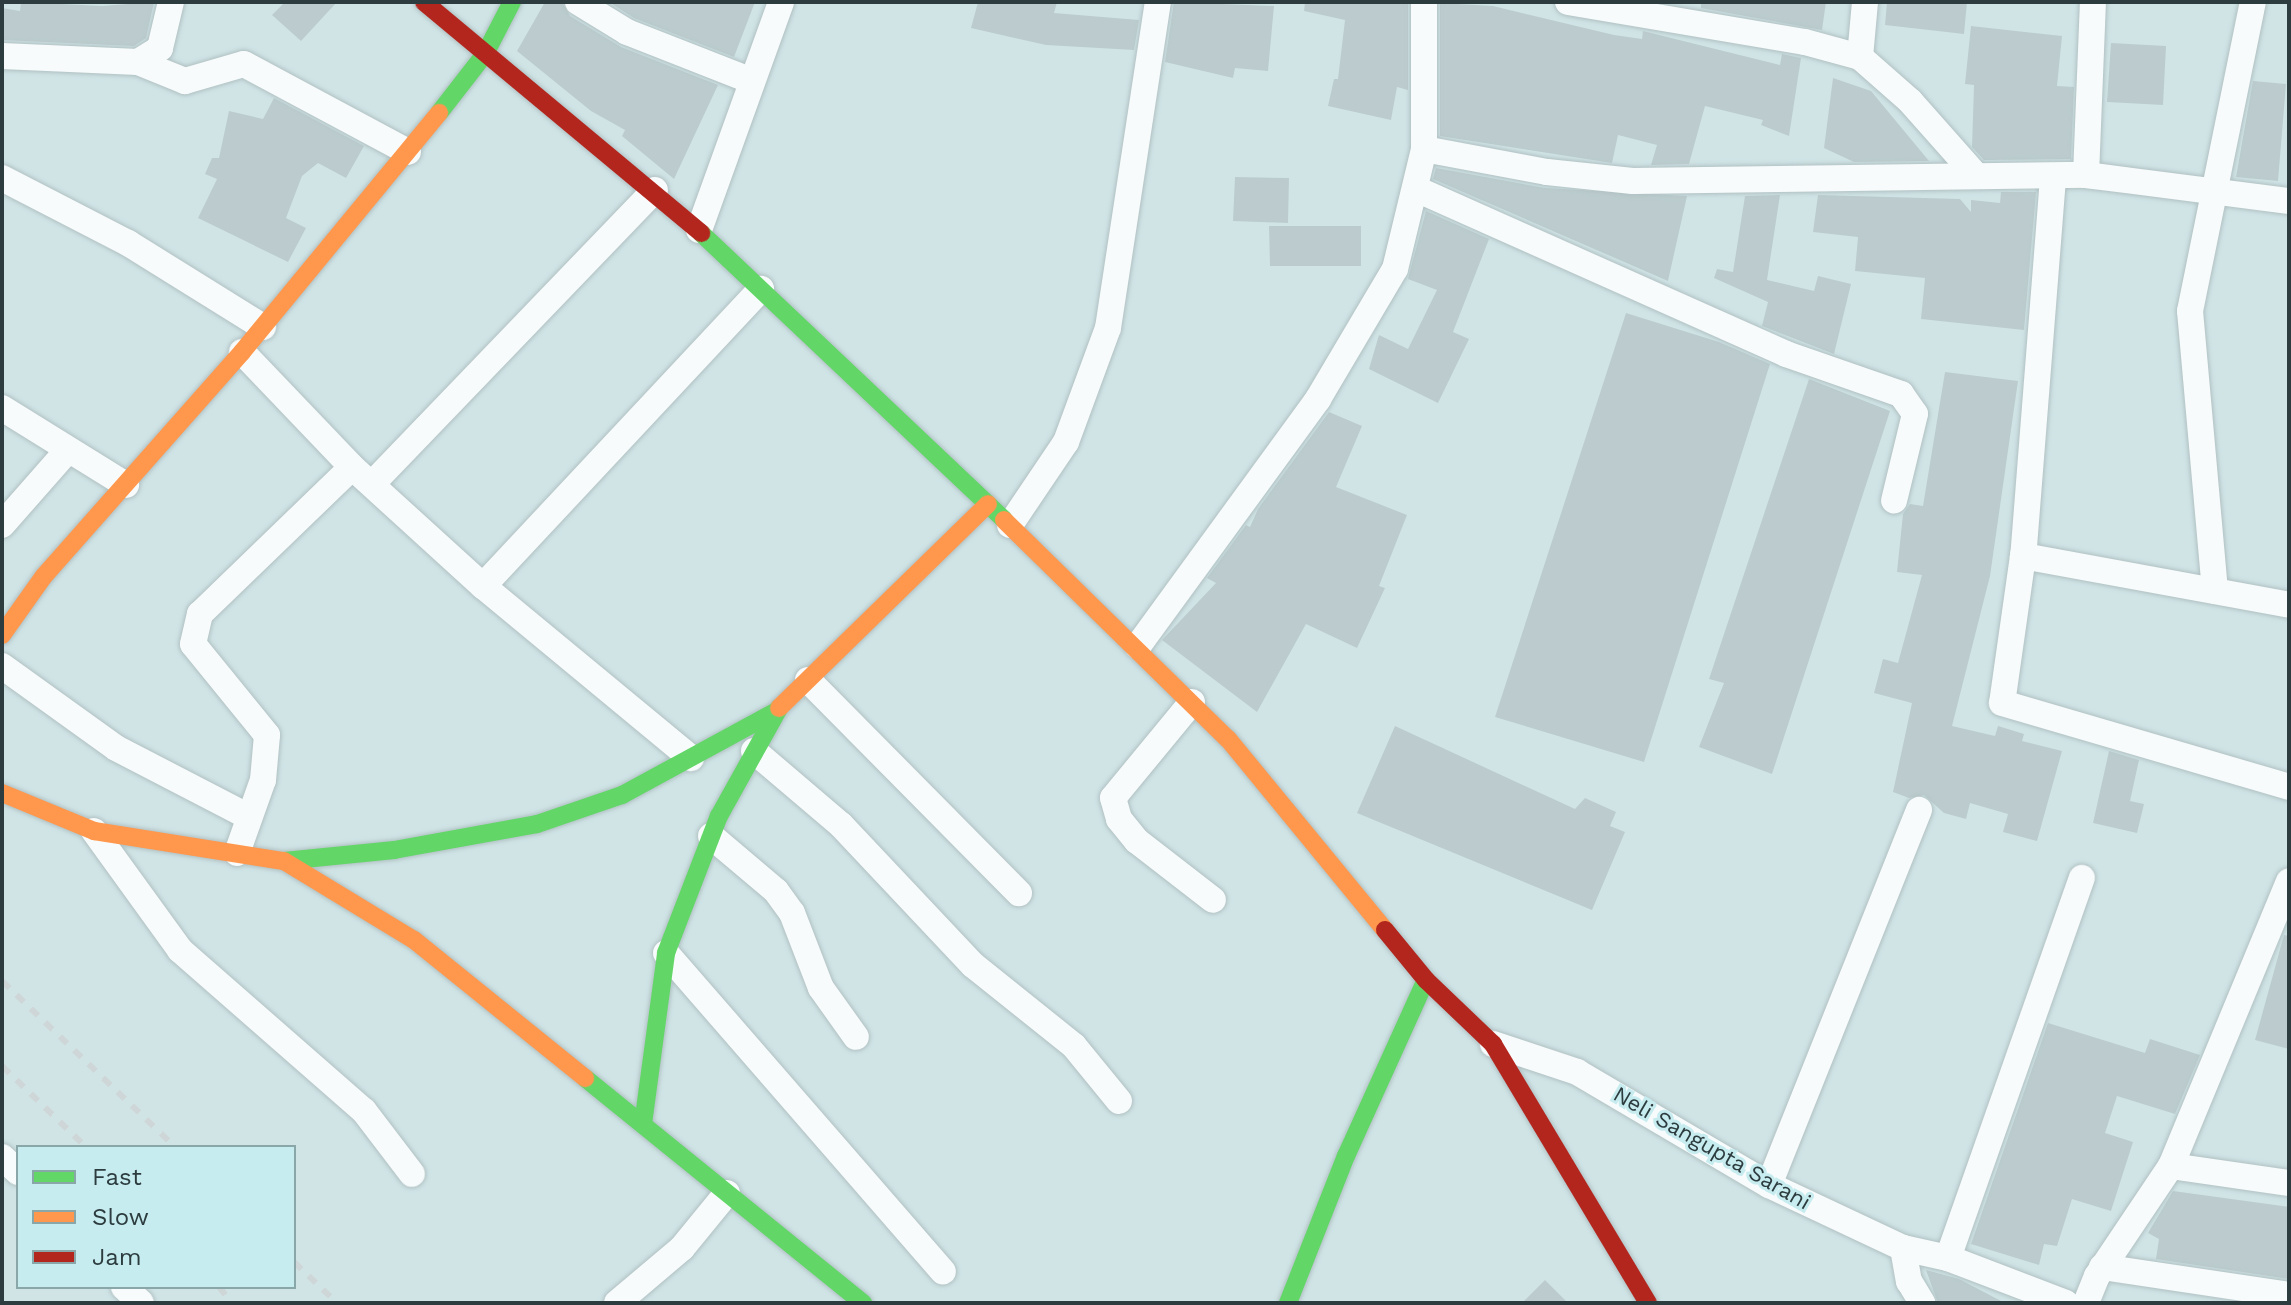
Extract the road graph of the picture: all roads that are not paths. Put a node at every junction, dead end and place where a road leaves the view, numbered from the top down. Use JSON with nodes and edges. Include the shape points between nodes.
{"nodes":[{"id":1,"x":171,"y":2,"type":"edge"},
{"id":2,"x":424,"y":2,"type":"edge"},
{"id":3,"x":512,"y":2,"type":"edge"},
{"id":4,"x":578,"y":2,"type":"edge"},
{"id":5,"x":781,"y":2,"type":"edge"},
{"id":6,"x":1158,"y":2,"type":"edge"},
{"id":7,"x":1424,"y":2,"type":"edge"},
{"id":8,"x":1568,"y":2,"type":"edge"},
{"id":9,"x":1865,"y":2,"type":"edge"},
{"id":10,"x":2093,"y":2,"type":"edge"},
{"id":11,"x":2253,"y":2,"type":"edge"},
{"id":12,"x":1609,"y":5,"type":"edge"},
{"id":13,"x":485,"y":54,"type":"junction"},
{"id":14,"x":2,"y":56,"type":"edge"},
{"id":15,"x":1860,"y":57,"type":"junction"},
{"id":16,"x":138,"y":62,"type":"junction"},
{"id":17,"x":752,"y":81,"type":"junction"},
{"id":18,"x":1424,"y":149,"type":"junction"},
{"id":19,"x":408,"y":152,"type":"junction"},
{"id":20,"x":1973,"y":172,"type":"junction"},
{"id":21,"x":2086,"y":175,"type":"junction"},
{"id":22,"x":2,"y":178,"type":"edge"},
{"id":23,"x":2053,"y":178,"type":"junction"},
{"id":24,"x":2217,"y":188,"type":"junction"},
{"id":25,"x":1416,"y":189,"type":"junction"},
{"id":26,"x":655,"y":190,"type":"junction"},
{"id":27,"x":2289,"y":201,"type":"edge"},
{"id":28,"x":699,"y":230,"type":"junction"},
{"id":29,"x":761,"y":289,"type":"junction"},
{"id":30,"x":263,"y":327,"type":"junction"},
{"id":31,"x":242,"y":352,"type":"junction"},
{"id":32,"x":2,"y":408,"type":"edge"},
{"id":33,"x":68,"y":450,"type":"junction"},
{"id":34,"x":362,"y":476,"type":"junction"},
{"id":35,"x":126,"y":485,"type":"junction"},
{"id":36,"x":1894,"y":501,"type":"dead end"},
{"id":37,"x":988,"y":504,"type":"junction"},
{"id":38,"x":2,"y":525,"type":"edge"},
{"id":39,"x":1010,"y":525,"type":"junction"},
{"id":40,"x":2023,"y":556,"type":"junction"},
{"id":41,"x":483,"y":586,"type":"junction"},
{"id":42,"x":2215,"y":591,"type":"junction"},
{"id":43,"x":2289,"y":605,"type":"edge"},
{"id":44,"x":2,"y":635,"type":"edge"},
{"id":45,"x":1138,"y":646,"type":"junction"},
{"id":46,"x":2,"y":666,"type":"edge"},
{"id":47,"x":808,"y":680,"type":"junction"},
{"id":48,"x":1192,"y":702,"type":"junction"},
{"id":49,"x":775,"y":712,"type":"junction"},
{"id":50,"x":754,"y":751,"type":"junction"},
{"id":51,"x":691,"y":758,"type":"junction"},
{"id":52,"x":2289,"y":787,"type":"edge"},
{"id":53,"x":2,"y":793,"type":"edge"},
{"id":54,"x":1919,"y":810,"type":"dead end"},
{"id":55,"x":249,"y":817,"type":"junction"},
{"id":56,"x":94,"y":831,"type":"junction"},
{"id":57,"x":711,"y":836,"type":"junction"},
{"id":58,"x":237,"y":853,"type":"junction"},
{"id":59,"x":284,"y":861,"type":"junction"},
{"id":60,"x":2082,"y":878,"type":"dead end"},
{"id":61,"x":2289,"y":881,"type":"edge"},
{"id":62,"x":1019,"y":893,"type":"dead end"},
{"id":63,"x":1213,"y":900,"type":"dead end"},
{"id":64,"x":666,"y":953,"type":"junction"},
{"id":65,"x":1426,"y":980,"type":"junction"},
{"id":66,"x":856,"y":1037,"type":"dead end"},
{"id":67,"x":1493,"y":1044,"type":"junction"},
{"id":68,"x":1119,"y":1101,"type":"dead end"},
{"id":69,"x":643,"y":1124,"type":"junction"},
{"id":70,"x":2171,"y":1166,"type":"junction"},
{"id":71,"x":412,"y":1174,"type":"dead end"},
{"id":72,"x":2289,"y":1183,"type":"edge"},
{"id":73,"x":1769,"y":1185,"type":"junction"},
{"id":74,"x":727,"y":1193,"type":"junction"},
{"id":75,"x":1903,"y":1248,"type":"junction"},
{"id":76,"x":1948,"y":1258,"type":"junction"},
{"id":77,"x":2102,"y":1267,"type":"junction"},
{"id":78,"x":943,"y":1272,"type":"dead end"},
{"id":79,"x":126,"y":1289,"type":"edge"},
{"id":80,"x":2289,"y":1295,"type":"edge"},
{"id":81,"x":141,"y":1303,"type":"edge"},
{"id":82,"x":617,"y":1303,"type":"edge"},
{"id":83,"x":863,"y":1303,"type":"edge"},
{"id":84,"x":1288,"y":1303,"type":"edge"},
{"id":85,"x":1648,"y":1303,"type":"edge"},
{"id":86,"x":1922,"y":1303,"type":"edge"},
{"id":87,"x":2066,"y":1303,"type":"edge"},
{"id":88,"x":2086,"y":1303,"type":"edge"}],
"edges":[{"from":1,"to":16,"type":"street","via":[[160,48]]},
{"from":2,"to":13,"type":"street"},
{"from":3,"to":13,"type":"street"},
{"from":4,"to":17,"type":"street","via":[[627,32]]},
{"from":5,"to":17,"type":"street"},
{"from":6,"to":39,"type":"street","via":[[1108,328],[1066,442]]},
{"from":7,"to":18,"type":"street"},
{"from":8,"to":12,"type":"street"},
{"from":9,"to":15,"type":"street"},
{"from":10,"to":21,"type":"street"},
{"from":11,"to":24,"type":"street"},
{"from":12,"to":15,"type":"street"},
{"from":13,"to":19,"type":"street"},
{"from":13,"to":26,"type":"street"},
{"from":14,"to":16,"type":"street"},
{"from":15,"to":20,"type":"street","via":[[1910,101]]},
{"from":16,"to":19,"type":"street","via":[[185,81],[244,64]]},
{"from":17,"to":28,"type":"street"},
{"from":18,"to":20,"type":"street","via":[[1547,172],[1633,181]]},
{"from":18,"to":25,"type":"street"},
{"from":19,"to":30,"type":"street"},
{"from":20,"to":23,"type":"street"},
{"from":21,"to":23,"type":"street"},
{"from":21,"to":24,"type":"street"},
{"from":22,"to":30,"type":"street","via":[[128,243]]},
{"from":23,"to":40,"type":"street"},
{"from":24,"to":27,"type":"street"},
{"from":24,"to":42,"type":"street","via":[[2190,311]]},
{"from":25,"to":36,"type":"street","via":[[1786,354],[1901,394],[1915,414]]},
{"from":25,"to":45,"type":"street","via":[[1395,269],[1318,399]]},
{"from":26,"to":28,"type":"street"},
{"from":26,"to":34,"type":"street"},
{"from":28,"to":29,"type":"street"},
{"from":29,"to":37,"type":"street"},
{"from":29,"to":41,"type":"street"},
{"from":30,"to":31,"type":"street"},
{"from":31,"to":34,"type":"street"},
{"from":31,"to":35,"type":"street"},
{"from":32,"to":33,"type":"street"},
{"from":33,"to":35,"type":"street"},
{"from":33,"to":38,"type":"street"},
{"from":34,"to":41,"type":"street"},
{"from":34,"to":55,"type":"street","via":[[200,614],[193,644],[267,735],[268,756]]},
{"from":35,"to":44,"type":"street","via":[[44,576]]},
{"from":37,"to":39,"type":"street"},
{"from":37,"to":47,"type":"street"},
{"from":39,"to":45,"type":"street"},
{"from":40,"to":42,"type":"street"},
{"from":40,"to":52,"type":"street","via":[[2002,703]]},
{"from":41,"to":51,"type":"street"},
{"from":42,"to":43,"type":"street"},
{"from":45,"to":48,"type":"street"},
{"from":46,"to":55,"type":"street","via":[[116,748]]},
{"from":47,"to":49,"type":"street"},
{"from":47,"to":62,"type":"street"},
{"from":48,"to":63,"type":"street","via":[[1113,798],[1119,819],[1137,841]]},
{"from":48,"to":65,"type":"street"},
{"from":49,"to":50,"type":"street"},
{"from":49,"to":51,"type":"street"},
{"from":50,"to":57,"type":"street"},
{"from":50,"to":68,"type":"street","via":[[841,825],[973,965],[1074,1046]]},
{"from":51,"to":59,"type":"street","via":[[622,795],[537,824],[394,850]]},
{"from":53,"to":56,"type":"street"},
{"from":54,"to":73,"type":"street"},
{"from":55,"to":58,"type":"street"},
{"from":56,"to":58,"type":"street"},
{"from":56,"to":71,"type":"street","via":[[180,950],[364,1111]]},
{"from":57,"to":64,"type":"street"},
{"from":57,"to":66,"type":"street","via":[[776,891],[792,913],[821,988]]},
{"from":58,"to":59,"type":"street"},
{"from":59,"to":69,"type":"street","via":[[414,940]]},
{"from":60,"to":76,"type":"street"},
{"from":61,"to":70,"type":"street"},
{"from":64,"to":69,"type":"street"},
{"from":64,"to":78,"type":"street"},
{"from":65,"to":67,"type":"street"},
{"from":65,"to":84,"type":"street","via":[[1346,1156]]},
{"from":67,"to":73,"type":"street","name":"Neli Sangupta Sarani","via":[[1577,1072]]},
{"from":67,"to":85,"type":"street"},
{"from":69,"to":74,"type":"street"},
{"from":70,"to":72,"type":"street"},
{"from":70,"to":77,"type":"street"},
{"from":73,"to":75,"type":"street","name":"Neli Sangupta Sarani"},
{"from":74,"to":82,"type":"street","via":[[682,1248]]},
{"from":74,"to":83,"type":"street"},
{"from":75,"to":76,"type":"street","name":"Neli Sangupta Sarani"},
{"from":75,"to":86,"type":"street","via":[[1909,1281]]},
{"from":76,"to":87,"type":"street","name":"Neli Sangupta Sarani"},
{"from":77,"to":80,"type":"street"},
{"from":77,"to":88,"type":"street"},
{"from":79,"to":81,"type":"street"}]}
